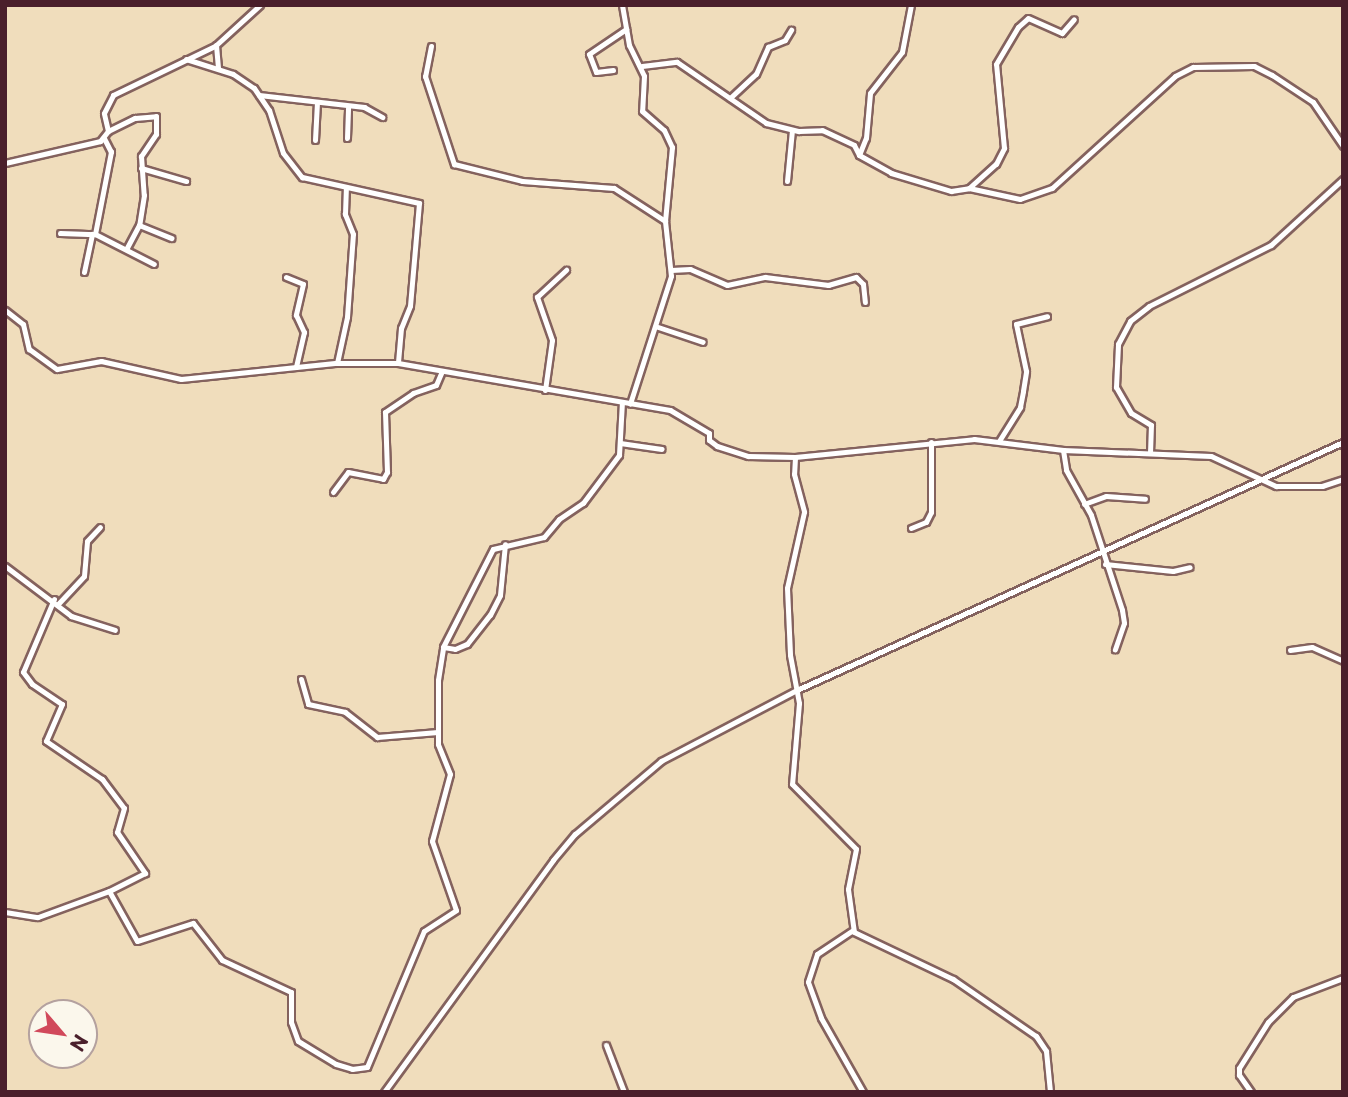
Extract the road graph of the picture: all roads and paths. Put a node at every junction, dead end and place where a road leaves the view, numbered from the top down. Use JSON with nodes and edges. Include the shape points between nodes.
{"nodes":[{"id":1,"x":260,"y":5,"type":"edge"},
{"id":2,"x":622,"y":5,"type":"edge"},
{"id":3,"x":911,"y":5,"type":"edge"},
{"id":4,"x":1074,"y":19,"type":"dead end"},
{"id":5,"x":626,"y":29,"type":"junction"},
{"id":6,"x":792,"y":30,"type":"dead end"},
{"id":7,"x":216,"y":45,"type":"junction"},
{"id":8,"x":431,"y":46,"type":"dead end"},
{"id":9,"x":186,"y":59,"type":"junction"},
{"id":10,"x":642,"y":66,"type":"junction"},
{"id":11,"x":218,"y":68,"type":"junction"},
{"id":12,"x":613,"y":69,"type":"dead end"},
{"id":13,"x":260,"y":95,"type":"junction"},
{"id":14,"x":730,"y":98,"type":"junction"},
{"id":15,"x":317,"y":104,"type":"junction"},
{"id":16,"x":348,"y":106,"type":"junction"},
{"id":17,"x":382,"y":117,"type":"dead end"},
{"id":18,"x":792,"y":130,"type":"junction"},
{"id":19,"x":108,"y":131,"type":"junction"},
{"id":20,"x":104,"y":138,"type":"junction"},
{"id":21,"x":347,"y":138,"type":"dead end"},
{"id":22,"x":315,"y":140,"type":"dead end"},
{"id":23,"x":1343,"y":146,"type":"edge"},
{"id":24,"x":859,"y":155,"type":"junction"},
{"id":25,"x":5,"y":163,"type":"edge"},
{"id":26,"x":141,"y":168,"type":"junction"},
{"id":27,"x":1343,"y":179,"type":"edge"},
{"id":28,"x":186,"y":181,"type":"dead end"},
{"id":29,"x":787,"y":181,"type":"dead end"},
{"id":30,"x":346,"y":187,"type":"junction"},
{"id":31,"x":969,"y":188,"type":"junction"},
{"id":32,"x":665,"y":221,"type":"junction"},
{"id":33,"x":139,"y":225,"type":"junction"},
{"id":34,"x":60,"y":233,"type":"dead end"},
{"id":35,"x":93,"y":234,"type":"junction"},
{"id":36,"x":171,"y":238,"type":"dead end"},
{"id":37,"x":127,"y":248,"type":"junction"},
{"id":38,"x":154,"y":264,"type":"dead end"},
{"id":39,"x":566,"y":270,"type":"dead end"},
{"id":40,"x":671,"y":270,"type":"junction"},
{"id":41,"x":84,"y":272,"type":"dead end"},
{"id":42,"x":286,"y":277,"type":"dead end"},
{"id":43,"x":865,"y":302,"type":"dead end"},
{"id":44,"x":5,"y":310,"type":"edge"},
{"id":45,"x":1048,"y":316,"type":"dead end"},
{"id":46,"x":658,"y":327,"type":"junction"},
{"id":47,"x":703,"y":342,"type":"dead end"},
{"id":48,"x":337,"y":363,"type":"junction"},
{"id":49,"x":398,"y":363,"type":"junction"},
{"id":50,"x":296,"y":367,"type":"junction"},
{"id":51,"x":442,"y":371,"type":"junction"},
{"id":52,"x":545,"y":390,"type":"junction"},
{"id":53,"x":622,"y":402,"type":"junction"},
{"id":54,"x":630,"y":404,"type":"junction"},
{"id":55,"x":999,"y":441,"type":"junction"},
{"id":56,"x":930,"y":442,"type":"junction"},
{"id":57,"x":1343,"y":442,"type":"edge"},
{"id":58,"x":620,"y":443,"type":"junction"},
{"id":59,"x":662,"y":449,"type":"dead end"},
{"id":60,"x":1063,"y":450,"type":"junction"},
{"id":61,"x":1150,"y":453,"type":"junction"},
{"id":62,"x":795,"y":457,"type":"junction"},
{"id":63,"x":1343,"y":479,"type":"edge"},
{"id":64,"x":1262,"y":481,"type":"junction"},
{"id":65,"x":333,"y":492,"type":"dead end"},
{"id":66,"x":1145,"y":499,"type":"dead end"},
{"id":67,"x":1084,"y":504,"type":"junction"},
{"id":68,"x":100,"y":527,"type":"dead end"},
{"id":69,"x":911,"y":528,"type":"dead end"},
{"id":70,"x":505,"y":544,"type":"junction"},
{"id":71,"x":1101,"y":553,"type":"junction"},
{"id":72,"x":1105,"y":564,"type":"junction"},
{"id":73,"x":5,"y":566,"type":"edge"},
{"id":74,"x":1190,"y":567,"type":"dead end"},
{"id":75,"x":56,"y":601,"type":"junction"},
{"id":76,"x":116,"y":630,"type":"dead end"},
{"id":77,"x":443,"y":647,"type":"junction"},
{"id":78,"x":1115,"y":649,"type":"dead end"},
{"id":79,"x":1290,"y":650,"type":"dead end"},
{"id":80,"x":1343,"y":662,"type":"edge"},
{"id":81,"x":301,"y":679,"type":"dead end"},
{"id":82,"x":799,"y":689,"type":"junction"},
{"id":83,"x":438,"y":732,"type":"junction"},
{"id":84,"x":109,"y":891,"type":"junction"},
{"id":85,"x":5,"y":912,"type":"edge"},
{"id":86,"x":853,"y":930,"type":"junction"},
{"id":87,"x":1343,"y":978,"type":"edge"},
{"id":88,"x":606,"y":1045,"type":"dead end"},
{"id":89,"x":384,"y":1092,"type":"edge"},
{"id":90,"x":624,"y":1092,"type":"edge"},
{"id":91,"x":863,"y":1092,"type":"edge"},
{"id":92,"x":1050,"y":1092,"type":"edge"},
{"id":93,"x":1251,"y":1092,"type":"edge"}],
"edges":[{"from":1,"to":7,"type":"street"},
{"from":2,"to":5,"type":"street"},
{"from":3,"to":24,"type":"street","via":[[902,52],[867,102],[866,138]]},
{"from":4,"to":31,"type":"street","via":[[1062,33],[1028,18],[1018,27],[996,64],[1004,148],[996,164]]},
{"from":5,"to":10,"type":"street","via":[[633,55]]},
{"from":5,"to":12,"type":"street","via":[[589,54],[596,72]]},
{"from":6,"to":14,"type":"street","via":[[785,40],[768,47],[756,74]]},
{"from":7,"to":9,"type":"street"},
{"from":7,"to":11,"type":"street"},
{"from":8,"to":32,"type":"street","via":[[425,76],[454,164],[522,181],[614,188]]},
{"from":9,"to":11,"type":"street"},
{"from":9,"to":19,"type":"street","via":[[113,95],[104,113]]},
{"from":10,"to":14,"type":"street","via":[[677,62]]},
{"from":10,"to":32,"type":"street","via":[[642,111],[664,131],[672,147]]},
{"from":11,"to":13,"type":"street"},
{"from":13,"to":15,"type":"street"},
{"from":13,"to":30,"type":"street","via":[[283,153],[302,177]]},
{"from":14,"to":18,"type":"street","via":[[766,124]]},
{"from":15,"to":16,"type":"street"},
{"from":15,"to":22,"type":"street"},
{"from":16,"to":17,"type":"street","via":[[364,107]]},
{"from":16,"to":21,"type":"street"},
{"from":18,"to":24,"type":"street","via":[[822,130],[854,145]]},
{"from":18,"to":29,"type":"street"},
{"from":19,"to":20,"type":"street"},
{"from":19,"to":26,"type":"street","via":[[135,118],[156,116],[156,134],[141,156]]},
{"from":20,"to":25,"type":"street"},
{"from":20,"to":35,"type":"street","via":[[111,152]]},
{"from":23,"to":31,"type":"street","via":[[1313,102],[1272,75],[1254,66],[1201,66],[1175,76],[1052,188],[1020,199]]},
{"from":24,"to":31,"type":"street","via":[[891,173],[929,185],[951,191]]},
{"from":26,"to":28,"type":"street"},
{"from":26,"to":33,"type":"street","via":[[144,195]]},
{"from":27,"to":61,"type":"street","via":[[1271,245],[1149,306],[1130,321],[1118,344],[1116,387],[1131,413],[1151,425]]},
{"from":30,"to":48,"type":"street","via":[[345,214],[353,234],[347,317]]},
{"from":30,"to":49,"type":"street","via":[[411,198],[421,208]]},
{"from":32,"to":40,"type":"street"},
{"from":33,"to":36,"type":"street"},
{"from":33,"to":37,"type":"street"},
{"from":34,"to":35,"type":"street"},
{"from":35,"to":37,"type":"street"},
{"from":35,"to":41,"type":"street"},
{"from":37,"to":38,"type":"street"},
{"from":39,"to":52,"type":"street","via":[[537,297],[552,340]]},
{"from":40,"to":43,"type":"street","via":[[690,269],[727,285],[765,277],[828,285],[856,277],[863,284]]},
{"from":40,"to":46,"type":"street"},
{"from":42,"to":50,"type":"street","via":[[303,284],[296,315],[304,332]]},
{"from":44,"to":50,"type":"street","via":[[23,324],[29,349],[57,369],[101,361],[181,379]]},
{"from":45,"to":55,"type":"street","via":[[1016,324],[1026,371],[1020,407]]},
{"from":46,"to":47,"type":"street"},
{"from":46,"to":54,"type":"street"},
{"from":48,"to":49,"type":"street"},
{"from":48,"to":50,"type":"street"},
{"from":49,"to":51,"type":"street"},
{"from":51,"to":52,"type":"street"},
{"from":51,"to":65,"type":"street","via":[[436,385],[413,393],[386,412],[387,472],[383,479],[348,472]]},
{"from":52,"to":53,"type":"street"},
{"from":53,"to":54,"type":"street"},
{"from":53,"to":58,"type":"street"},
{"from":54,"to":62,"type":"street","via":[[687,417],[724,450],[748,456]]},
{"from":55,"to":56,"type":"street"},
{"from":55,"to":60,"type":"street"},
{"from":56,"to":62,"type":"street"},
{"from":56,"to":69,"type":"street","via":[[931,512],[926,522]]},
{"from":57,"to":64,"type":"street"},
{"from":58,"to":59,"type":"street"},
{"from":58,"to":70,"type":"street","via":[[619,454],[583,503],[559,519],[544,537]]},
{"from":60,"to":61,"type":"street"},
{"from":60,"to":67,"type":"street","via":[[1066,470]]},
{"from":61,"to":64,"type":"street","via":[[1211,456]]},
{"from":62,"to":82,"type":"street","via":[[794,474],[804,512],[788,588],[790,655]]},
{"from":63,"to":64,"type":"street","via":[[1302,488]]},
{"from":64,"to":71,"type":"street"},
{"from":66,"to":67,"type":"street","via":[[1106,496]]},
{"from":67,"to":71,"type":"street"},
{"from":68,"to":75,"type":"street","via":[[87,541],[84,576]]},
{"from":70,"to":77,"type":"street","via":[[489,554]]},
{"from":70,"to":77,"type":"street","via":[[500,595],[490,615],[467,644]]},
{"from":71,"to":72,"type":"street"},
{"from":71,"to":82,"type":"street"},
{"from":72,"to":74,"type":"street","via":[[1173,571]]},
{"from":72,"to":78,"type":"street","via":[[1124,623]]},
{"from":73,"to":75,"type":"street"},
{"from":75,"to":76,"type":"street","via":[[71,616]]},
{"from":75,"to":84,"type":"street","via":[[23,673],[62,704],[46,741],[102,779],[124,808],[117,832],[145,873]]},
{"from":77,"to":83,"type":"street"},
{"from":79,"to":80,"type":"street","via":[[1312,647]]},
{"from":81,"to":83,"type":"street","via":[[309,704],[345,712],[371,735],[387,738]]},
{"from":82,"to":86,"type":"street","via":[[791,779],[804,800],[856,849],[848,889]]},
{"from":82,"to":89,"type":"street","via":[[661,761],[575,834]]},
{"from":83,"to":84,"type":"street","via":[[439,750],[450,774],[432,841],[456,910],[424,931],[367,1067],[335,1064],[298,1041],[290,1022],[291,992],[222,960],[193,923],[137,941]]},
{"from":84,"to":85,"type":"street","via":[[38,917]]},
{"from":86,"to":91,"type":"street","via":[[817,954],[808,982],[821,1018]]},
{"from":86,"to":92,"type":"street","via":[[953,979],[1033,1033],[1046,1051]]},
{"from":87,"to":93,"type":"street","via":[[1293,997],[1268,1022],[1239,1068],[1238,1075]]},
{"from":88,"to":90,"type":"street"}]}
